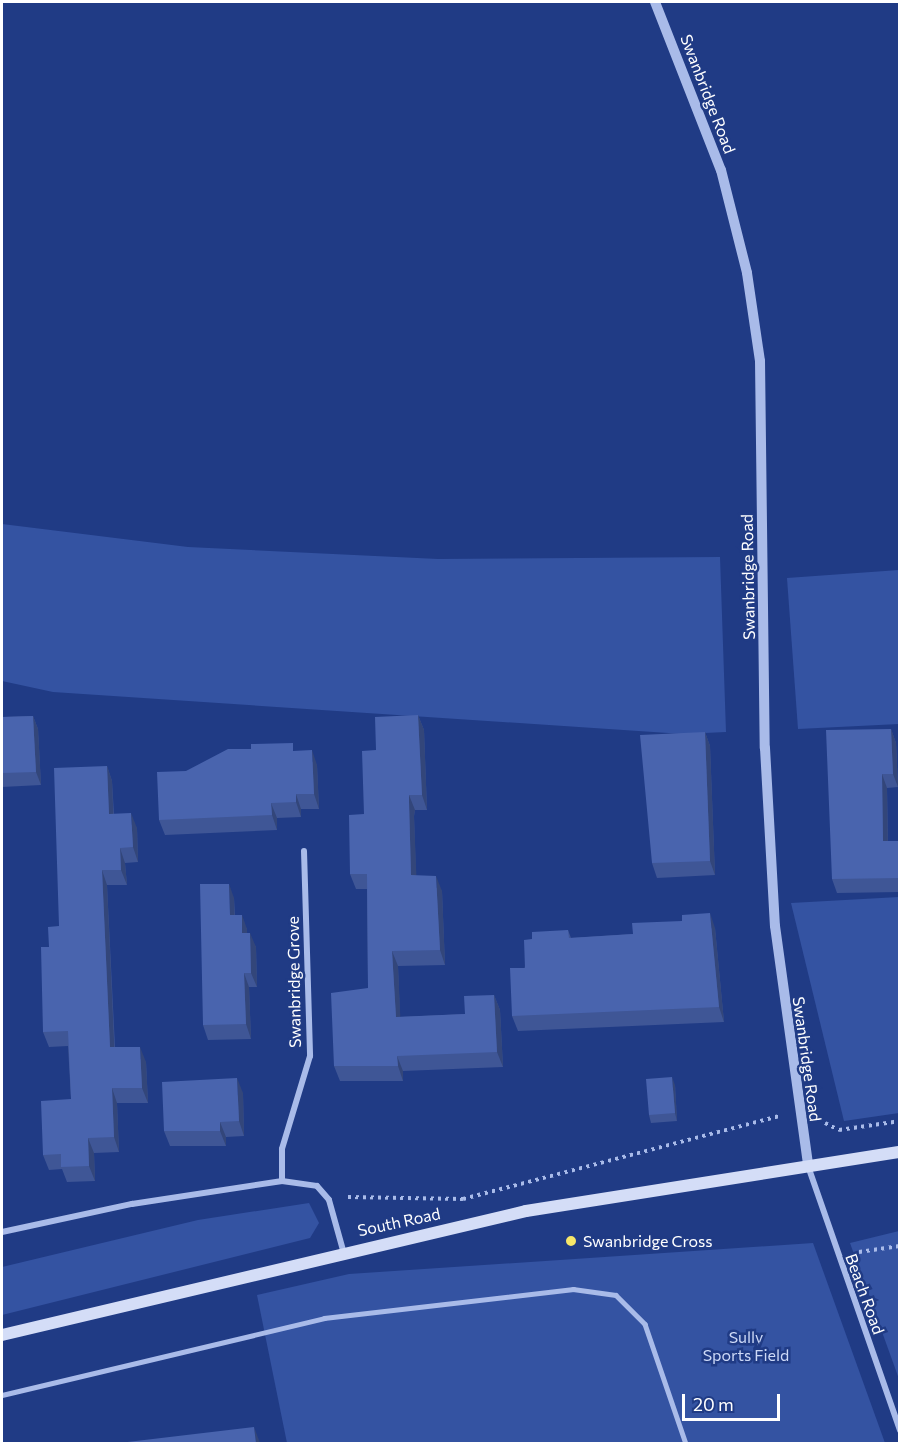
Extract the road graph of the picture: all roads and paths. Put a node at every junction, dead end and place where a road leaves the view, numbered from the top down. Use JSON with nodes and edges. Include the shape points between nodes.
{"nodes":[{"id":1,"x":655,"y":2,"type":"edge"},
{"id":2,"x":304,"y":851,"type":"dead end"},
{"id":3,"x":798,"y":1110,"type":"junction"},
{"id":4,"x":900,"y":1121,"type":"edge"},
{"id":5,"x":900,"y":1152,"type":"edge"},
{"id":6,"x":808,"y":1165,"type":"junction"},
{"id":7,"x":282,"y":1181,"type":"junction"},
{"id":8,"x":329,"y":1200,"type":"junction"},
{"id":9,"x":2,"y":1232,"type":"edge"},
{"id":10,"x":900,"y":1246,"type":"edge"},
{"id":11,"x":343,"y":1250,"type":"junction"},
{"id":12,"x":836,"y":1256,"type":"junction"},
{"id":13,"x":2,"y":1335,"type":"edge"},
{"id":14,"x":2,"y":1395,"type":"edge"},
{"id":15,"x":900,"y":1431,"type":"edge"},
{"id":16,"x":686,"y":1443,"type":"edge"}],
"edges":[{"from":1,"to":3,"type":"street","name":"Swanbridge Road","via":[[721,170],[747,273],[760,361],[765,760],[775,926]]},
{"from":2,"to":7,"type":"street","name":"Swanbridge Grove","via":[[310,1056],[282,1149]]},
{"from":3,"to":4,"type":"path","via":[[839,1130]]},
{"from":3,"to":6,"type":"street","name":"Swanbridge Road"},
{"from":3,"to":8,"type":"path","via":[[463,1199],[362,1195]]},
{"from":5,"to":6,"type":"main road","name":"South Road"},
{"from":6,"to":11,"type":"main road","name":"South Road","via":[[526,1211]]},
{"from":6,"to":12,"type":"street","name":"Beach Road"},
{"from":7,"to":8,"type":"street","via":[[317,1186]]},
{"from":7,"to":9,"type":"street","via":[[132,1203]]},
{"from":8,"to":11,"type":"street"},
{"from":10,"to":12,"type":"path"},
{"from":11,"to":13,"type":"main road","name":"South Road"},
{"from":12,"to":15,"type":"street","name":"Beach Road"},
{"from":14,"to":16,"type":"lane","via":[[324,1317],[573,1289],[616,1295],[645,1323]]}]}
